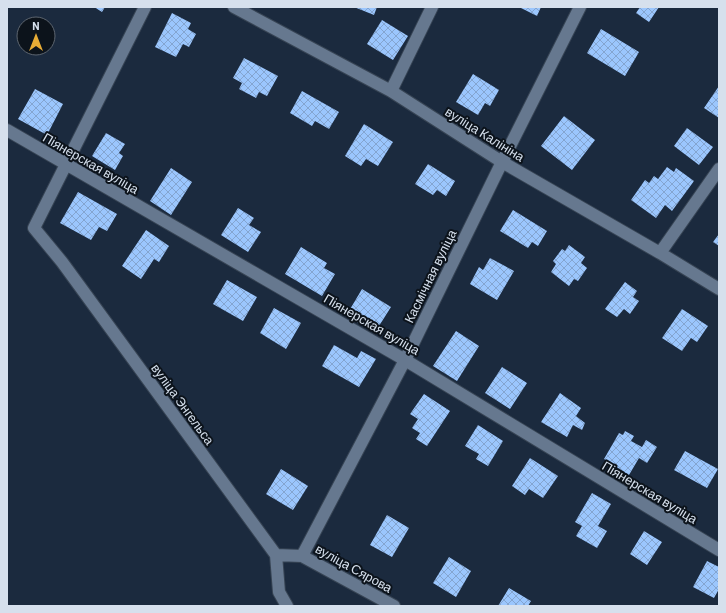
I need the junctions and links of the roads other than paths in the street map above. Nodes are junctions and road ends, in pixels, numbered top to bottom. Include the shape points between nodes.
1 (146, 7) edge
2 (234, 7) edge
3 (432, 7) edge
4 (580, 7) edge
5 (390, 91) junction
6 (7, 130) edge
7 (502, 162) junction
8 (66, 165) junction
9 (719, 169) edge
10 (660, 252) junction
11 (719, 288) edge
12 (405, 360) junction
13 (719, 550) edge
14 (276, 555) junction
15 (302, 556) junction
16 (287, 606) edge
17 (394, 606) edge

1 - 8 street
2 - 5 street, вуліца Калініна
3 - 5 street
4 - 7 street, Касмічная вуліца
5 - 7 street, вуліца Калініна
6 - 8 street, Піянерская вуліца
7 - 10 street, вуліца Калініна
7 - 12 street, Касмічная вуліца
8 - 12 street, Піянерская вуліца
8 - 14 street, вуліца Энгельса via 34,228 62,262
9 - 10 street
10 - 11 street, вуліца Калініна
12 - 13 street, Піянерская вуліца
12 - 15 street, Касмічная вуліца
14 - 15 street, вуліца Сярова
14 - 16 street via 279,592
15 - 17 street, вуліца Сярова

